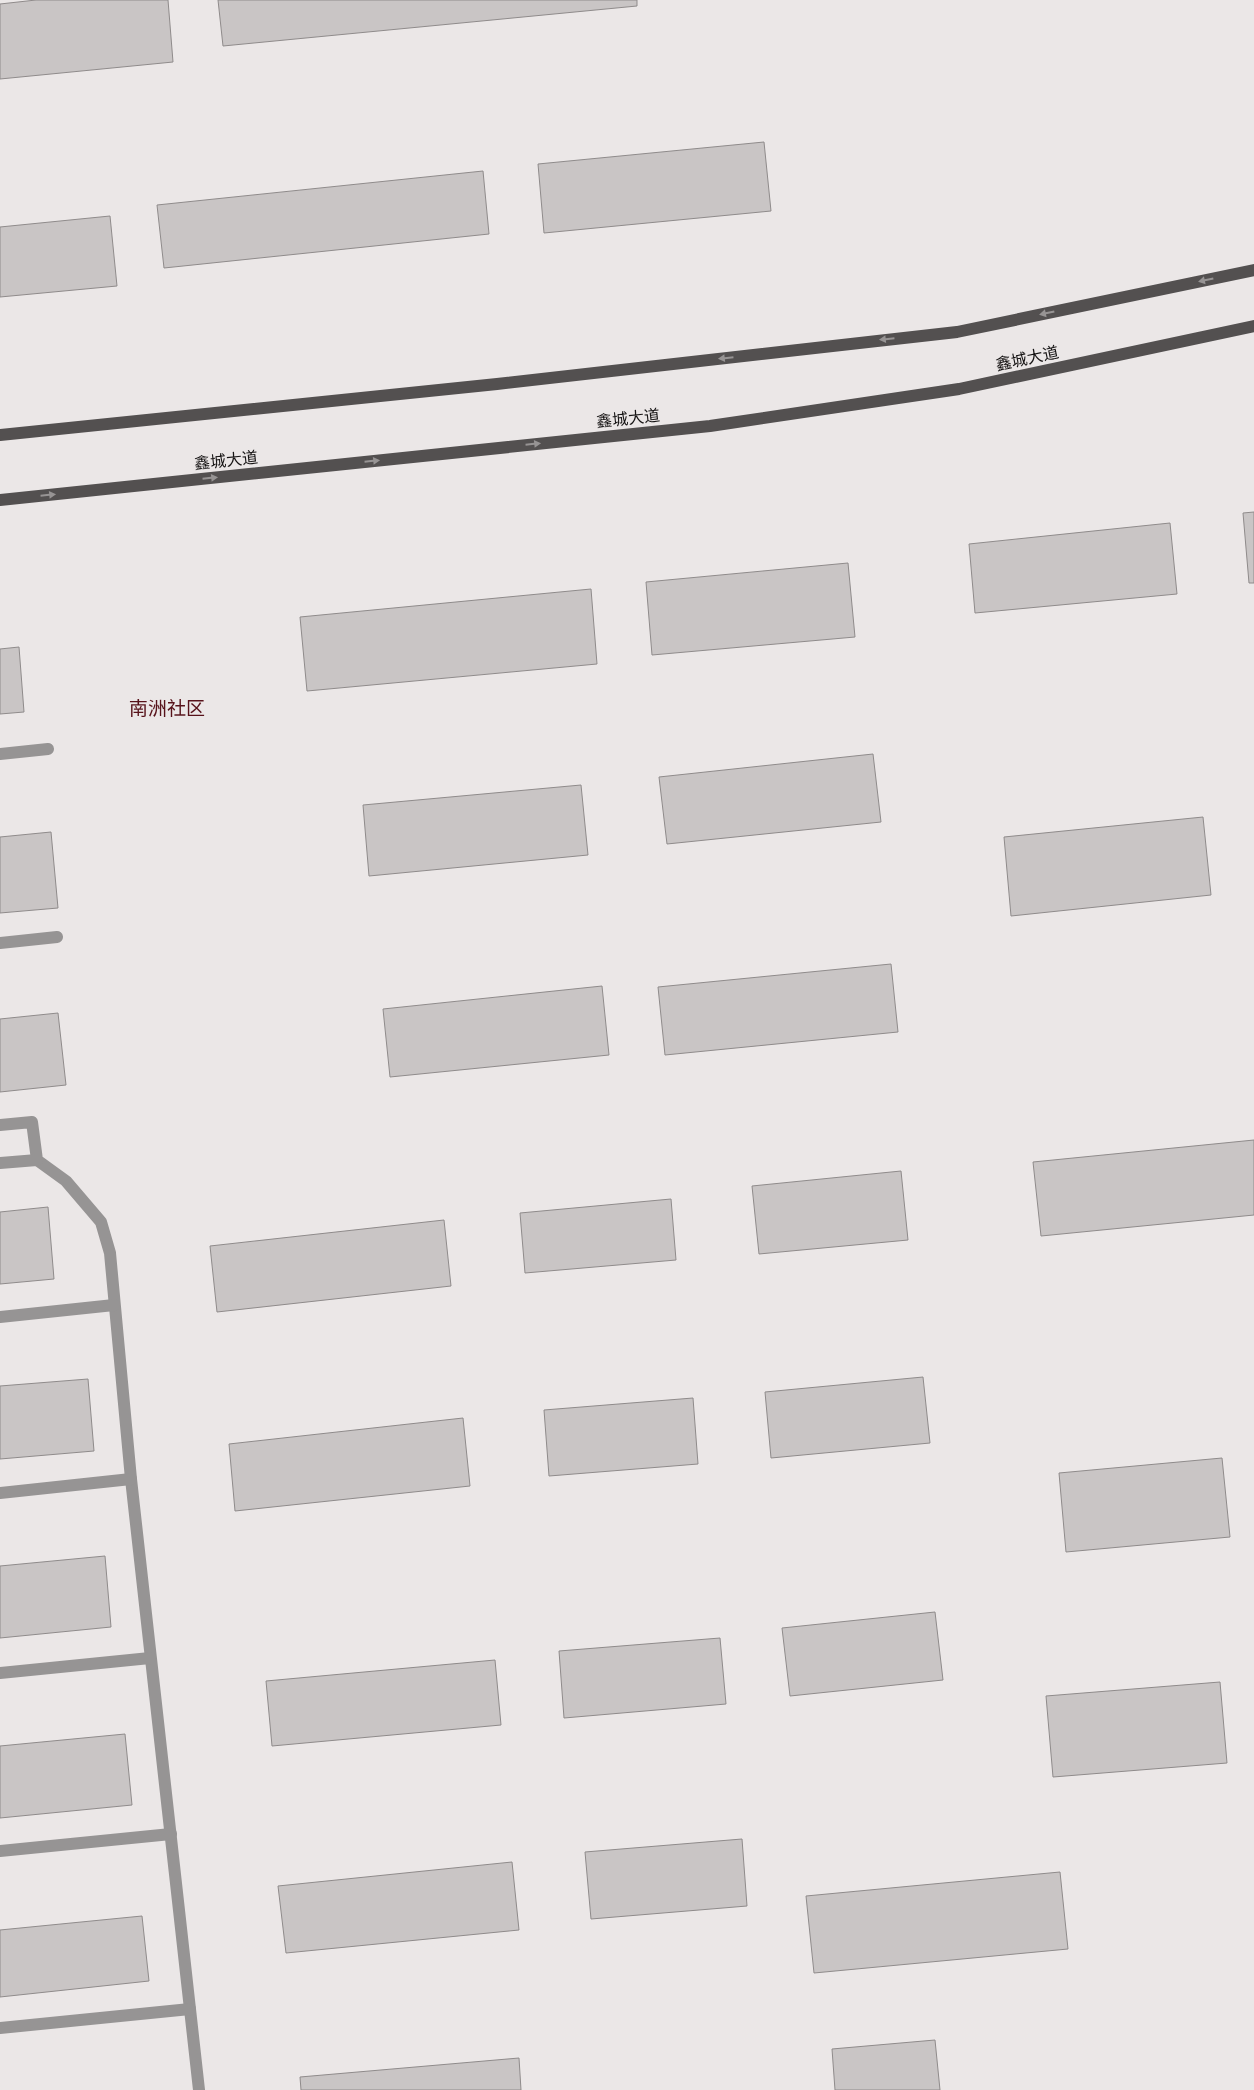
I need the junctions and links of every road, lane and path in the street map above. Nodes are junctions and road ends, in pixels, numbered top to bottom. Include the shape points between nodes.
1 (1254, 270) edge
2 (1254, 326) edge
3 (0, 435) edge
4 (0, 500) edge
5 (48, 749) dead end
6 (0, 754) edge
7 (57, 937) dead end
8 (0, 943) edge
9 (0, 1124) edge
10 (37, 1160) junction
11 (0, 1163) edge
12 (114, 1305) junction
13 (0, 1317) edge
14 (131, 1479) junction
15 (0, 1493) edge
16 (150, 1658) junction
17 (0, 1673) edge
18 (171, 1834) junction
19 (0, 1852) edge
20 (190, 2009) junction
21 (0, 2028) edge
22 (200, 2090) edge

1 -> 3 main road via 957,332
4 -> 2 main road, 鑫城大道 via 710,426 960,389
5 - 6 lane
7 - 8 lane
9 - 10 lane via 32,1122
10 - 11 lane
10 - 12 lane via 66,1181 101,1222 110,1253
12 - 13 lane
12 - 14 lane
14 - 15 lane
14 - 16 lane
16 - 17 lane
16 - 18 lane
18 - 19 lane
18 - 20 lane
20 - 21 lane
20 - 22 lane

